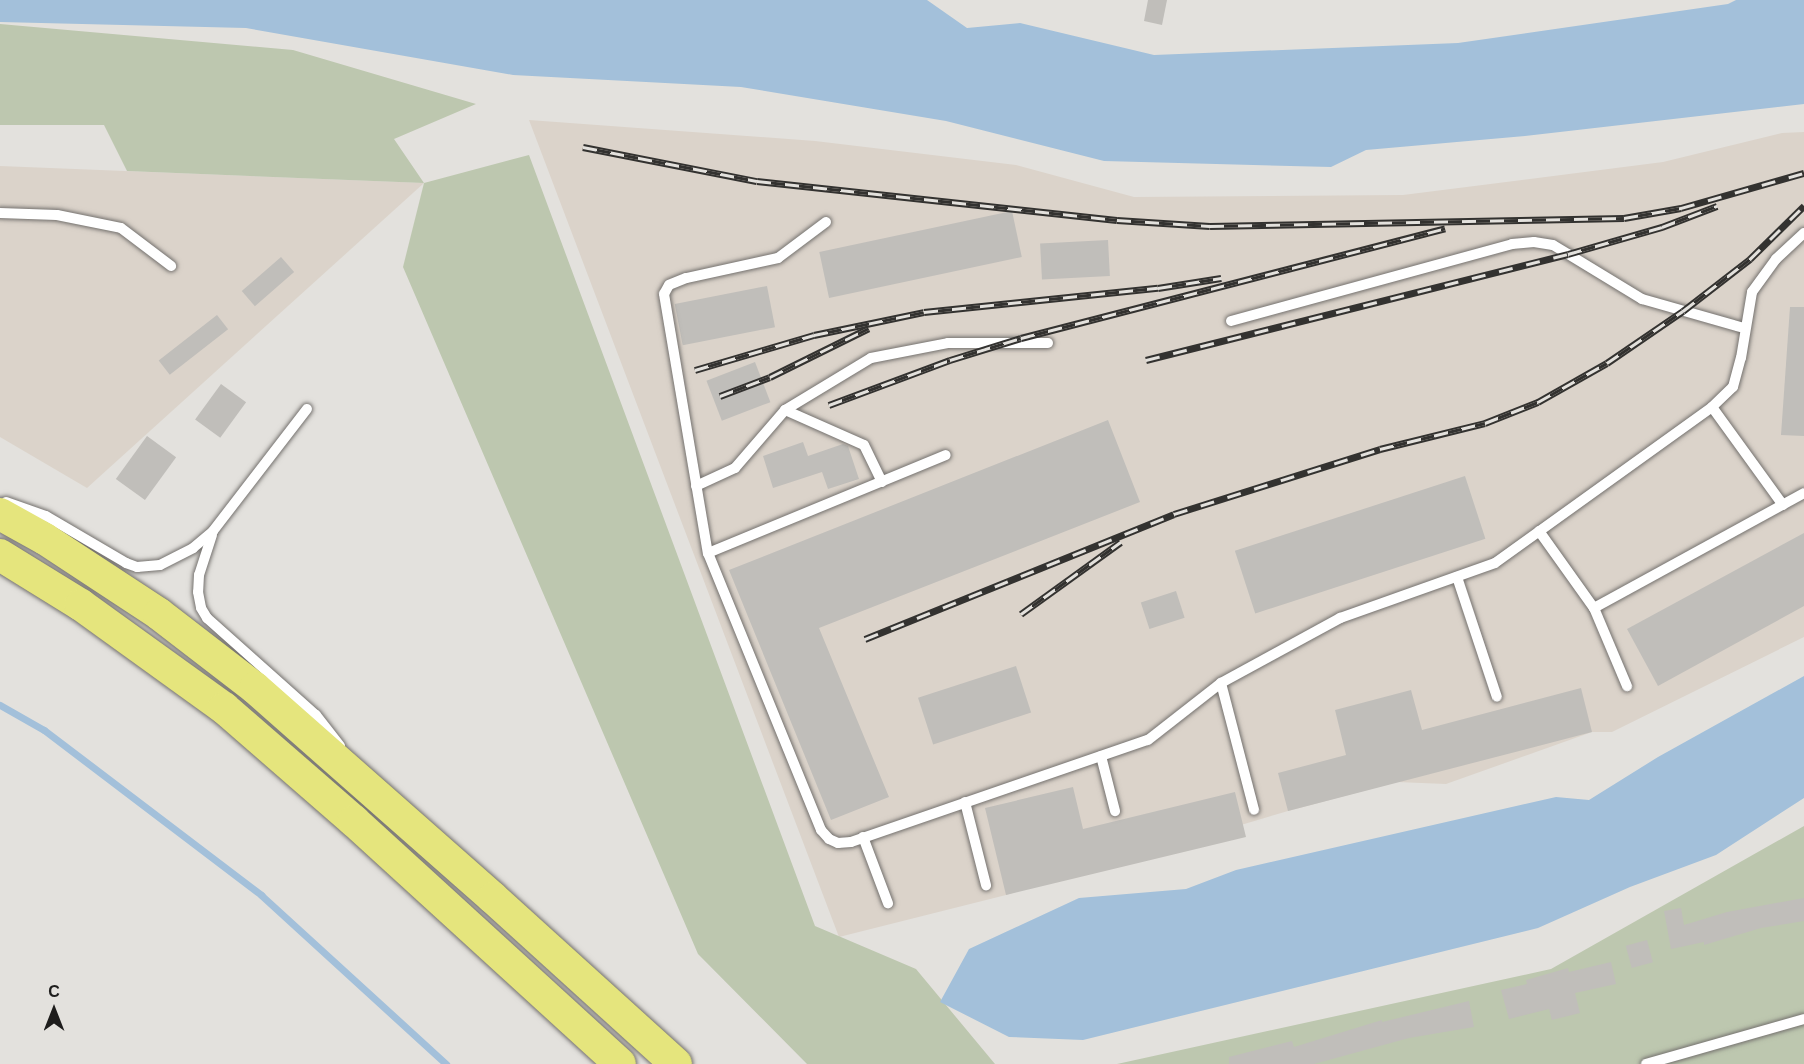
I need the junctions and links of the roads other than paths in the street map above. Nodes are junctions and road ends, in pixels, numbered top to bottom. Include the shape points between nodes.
1 (0, 213) edge
2 (826, 222) dead end
3 (1804, 234) edge
4 (171, 266) dead end
5 (1230, 321) dead end
6 (1744, 328) junction
7 (1048, 343) dead end
8 (1712, 407) junction
9 (307, 409) dead end
10 (785, 410) junction
11 (946, 455) dead end
12 (882, 482) junction
13 (696, 486) junction
14 (1804, 493) edge
15 (0, 500) edge
16 (1783, 505) junction
17 (0, 514) edge
18 (213, 531) junction
19 (1539, 531) junction
20 (708, 553) junction
21 (0, 555) edge
22 (1457, 577) junction
23 (1594, 608) junction
24 (1221, 683) junction
25 (1627, 686) dead end
26 (1497, 697) dead end
27 (1101, 756) junction
28 (379, 796) junction
29 (965, 802) junction
30 (1254, 810) dead end
31 (1115, 811) dead end
32 (863, 837) junction
33 (986, 885) dead end
34 (888, 903) dead end
35 (1804, 1019) edge
36 (620, 1064) edge
37 (676, 1064) edge
38 (1646, 1064) edge

1 - 4 lane via 57,215 121,228
2 - 13 lane via 778,258 686,278 669,285 664,294
3 - 6 lane via 1776,259 1752,292
5 - 6 lane via 1512,244 1534,242 1553,245 1642,299
6 - 8 lane via 1742,358 1733,387
7 - 10 lane via 948,343 871,358
8 - 16 lane
8 - 19 lane
9 - 18 lane
10 - 12 lane via 864,445
10 - 13 lane via 735,468
11 - 12 lane
12 - 20 lane
13 - 20 lane
14 - 16 lane
15 - 18 lane via 46,516 137,567 176,559
16 - 23 lane
17 - 28 main road via 159,614 255,688
18 - 28 lane via 199,575 198,592 207,618 316,715
19 - 22 lane via 1495,563
19 - 23 lane
20 - 32 lane via 821,830 838,843
21 - 36 main road via 81,604 224,708
22 - 24 lane via 1340,618
22 - 26 lane
23 - 25 lane
24 - 27 lane via 1148,740
24 - 30 lane
27 - 29 lane
27 - 31 lane
28 - 37 main road
29 - 32 lane
29 - 33 lane
32 - 34 lane
35 - 38 lane

